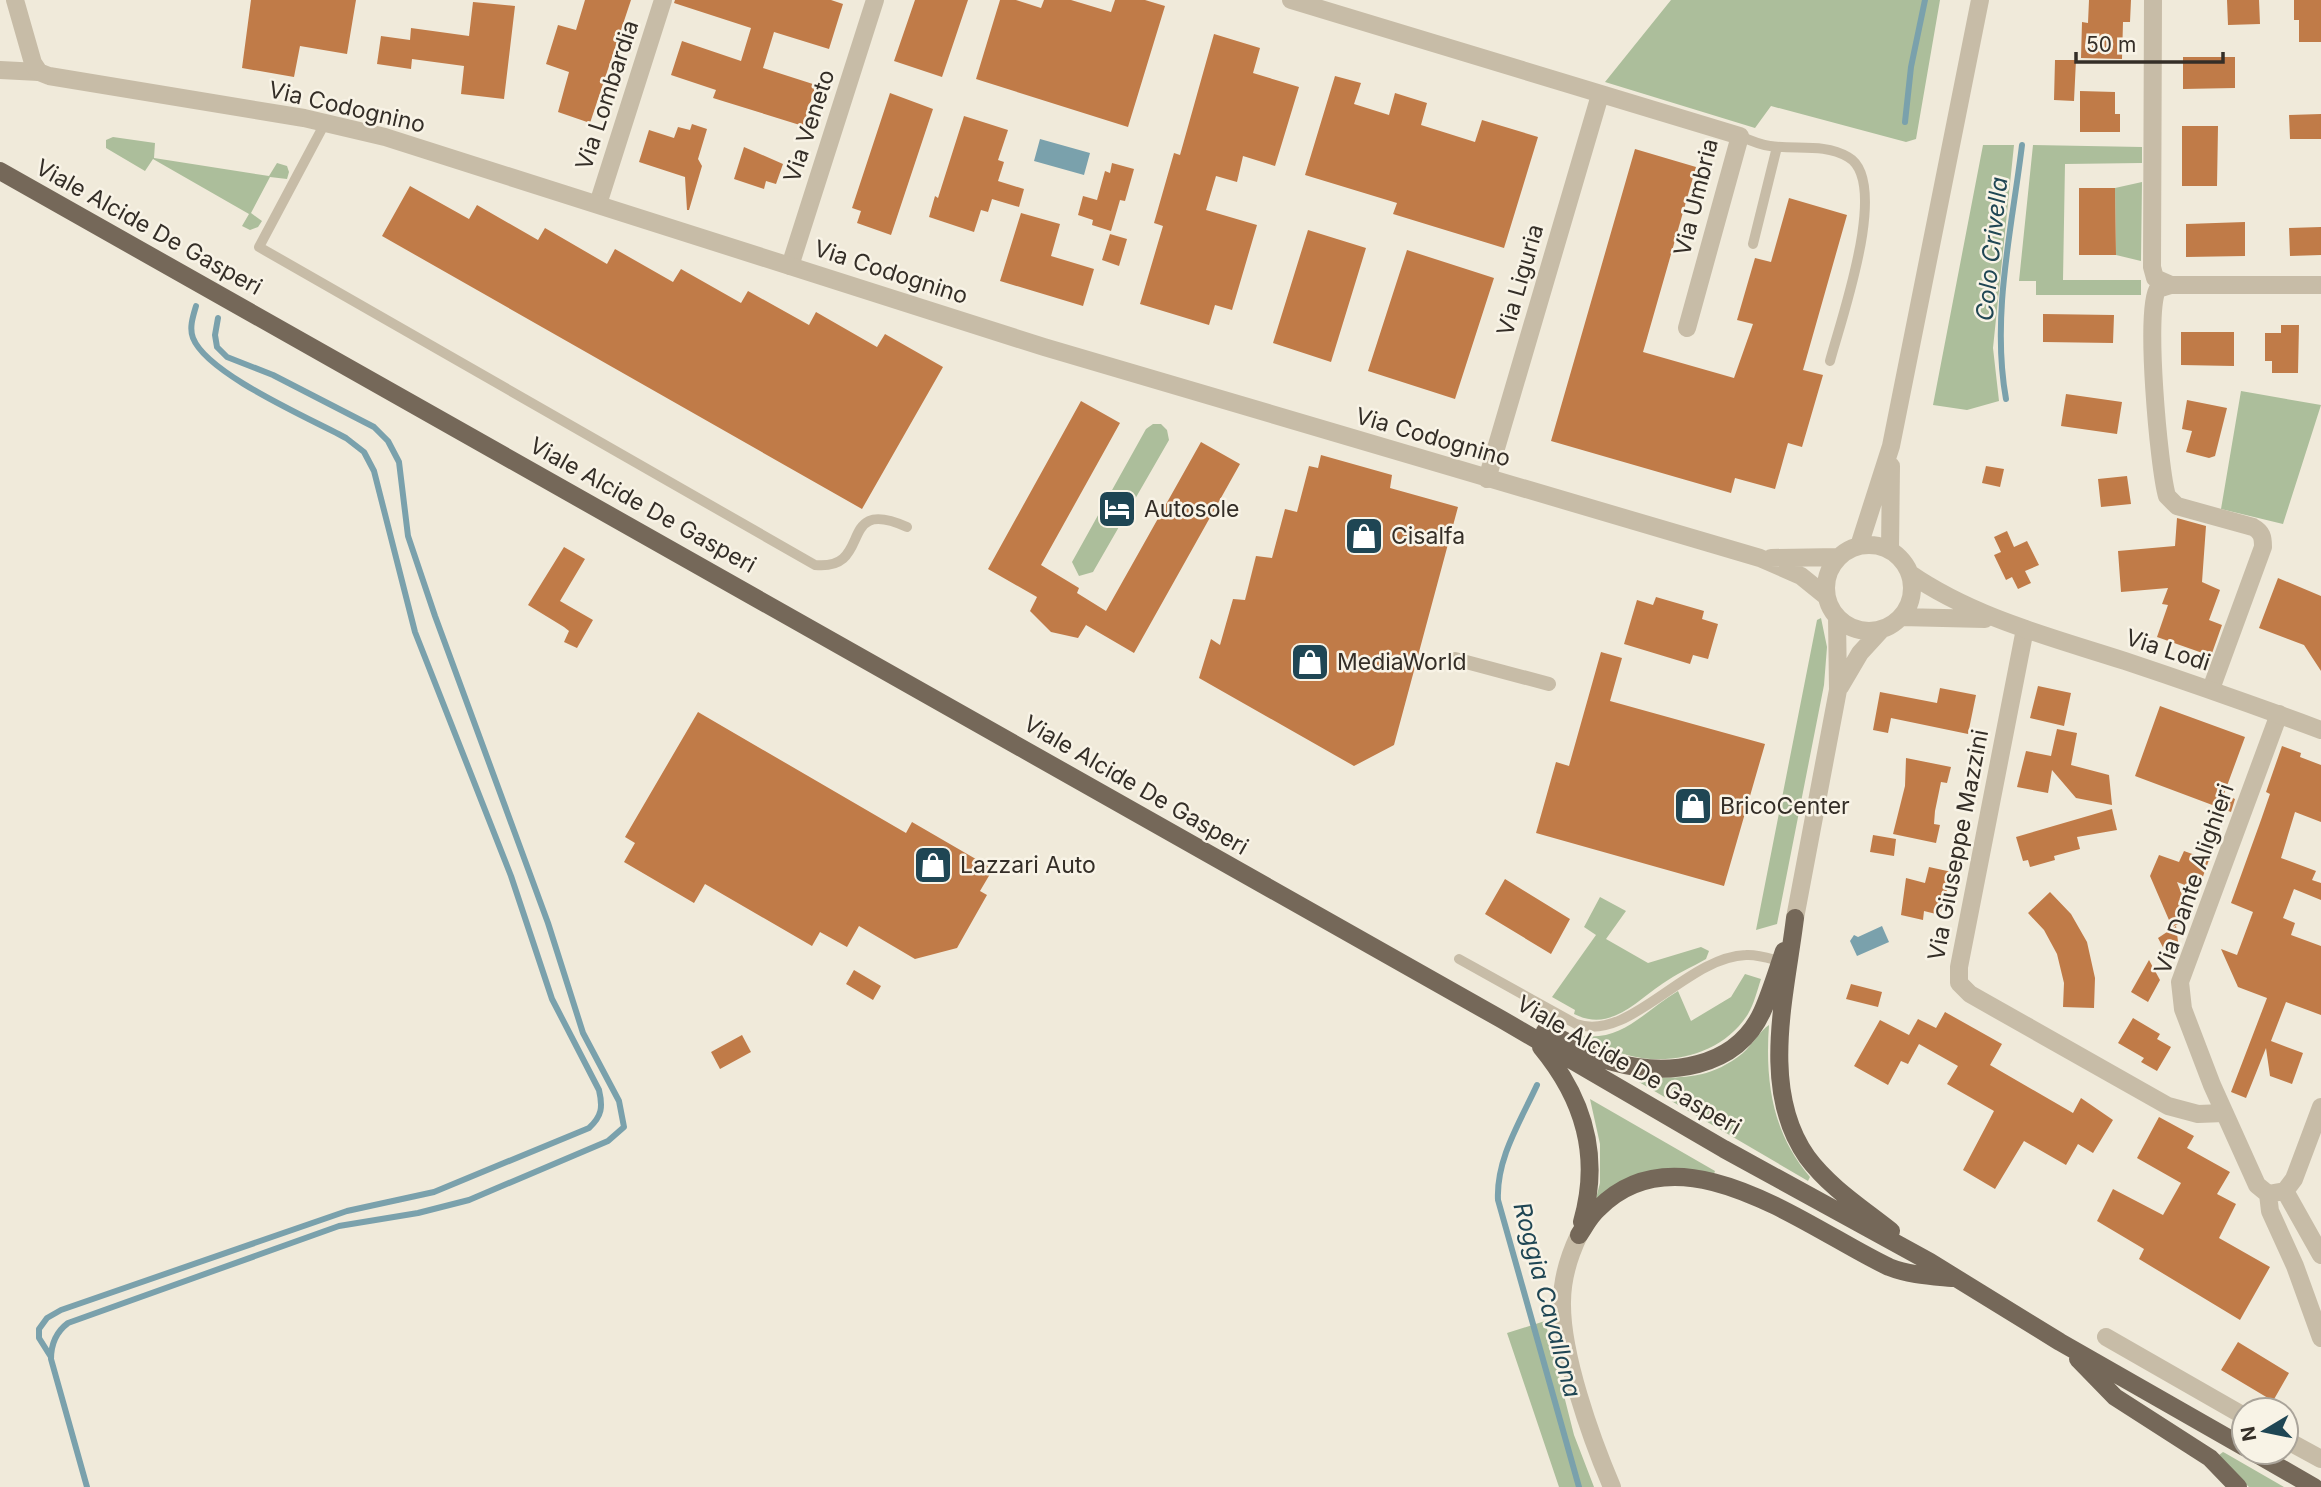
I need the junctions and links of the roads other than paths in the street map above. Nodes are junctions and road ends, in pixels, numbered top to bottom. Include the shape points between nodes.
1 (15, 0) edge
2 (663, 0) edge
3 (875, 0) edge
4 (1291, 0) edge
5 (1980, 0) edge
6 (2153, 0) edge
7 (1326, 5) edge
8 (0, 71) edge
9 (39, 72) junction
10 (1600, 95) junction
11 (326, 122) junction
12 (1740, 136) junction
13 (1777, 147) junction
14 (0, 172) edge
15 (597, 204) junction
16 (1753, 244) dead end
17 (790, 266) junction
18 (2171, 285) junction
19 (2321, 285) edge
20 (1687, 327) dead end
21 (1830, 360) dead end
22 (1891, 446) junction
23 (1487, 479) junction
24 (907, 527) dead end
25 (1859, 546) junction
26 (1890, 550) junction
27 (1839, 557) junction
28 (1760, 558) junction
29 (1909, 573) junction
30 (1826, 597) junction
31 (1837, 617) junction
32 (1901, 617) junction
33 (1999, 620) junction
34 (1882, 629) junction
35 (2025, 629) junction
36 (1455, 659) dead end
37 (1549, 684) dead end
38 (2211, 689) junction
39 (1838, 690) junction
40 (2279, 714) junction
41 (2321, 730) edge
42 (1795, 918) joint
43 (1460, 959) dead end
44 (1785, 963) junction
45 (1501, 1019) junction
46 (1532, 1037) junction
47 (2321, 1107) edge
48 (2224, 1113) junction
49 (2276, 1193) junction
50 (1578, 1235) junction
51 (2321, 1255) edge
52 (1930, 1262) junction
53 (1958, 1279) junction
54 (2106, 1337) dead end
55 (2321, 1338) edge
56 (2060, 1342) junction
57 (2230, 1408) edge
58 (2230, 1439) edge
59 (2300, 1448) edge
60 (2321, 1459) edge
61 (2277, 1466) edge
62 (1612, 1487) edge
63 (2238, 1487) edge
64 (2314, 1487) edge

1 - 9 street
2 - 15 street, Via Lombardia
3 - 17 street, Via Veneto
4 - 7 street
5 - 22 street
6 - 18 street via 2152,267 2155,278
7 - 10 street
8 - 9 street, Via Codognino
9 - 11 street, Via Codognino
10 - 12 street, Via Umbria
10 - 23 street, Via Liguria
11 - 15 street, Via Codognino
11 - 24 lane via 259,247 815,565 837,564 872,518
12 - 13 lane
12 - 20 street, Via Umbria
13 - 16 lane
13 - 21 lane via 1810,146 1848,157 1858,165 1864,180 1866,222
14 - 45 main road, Viale Alcide De Gasperi
15 - 17 street, Via Codognino
17 - 23 street, Via Codognino
18 - 19 street
18 - 38 street via 2158,289 2152,304 2156,402 2167,496 2177,506 2253,527 2263,539
22 - 25 street
22 - 26 street
23 - 28 street, Via Codognino
25 - 26 street
25 - 27 street
26 - 29 street
27 - 28 street, Via Codognino
27 - 30 street via 1826,582
28 - 30 street, Via Codognino via 1801,576
29 - 32 street via 1911,596
29 - 33 street, Via Lodi via 1941,595
30 - 31 street
31 - 34 street via 1858,630
31 - 39 street
32 - 33 street, Via Lodi
32 - 34 street
33 - 35 street, Via Lodi
34 - 39 street via 1860,653
35 - 38 street, Via Lodi
35 - 48 street, Via Giuseppe Mazzini via 1959,983 1970,994 2168,1106 2198,1114
36 - 37 street
38 - 40 street, Via Lodi
39 - 42 street
40 - 41 street, Via Lodi
40 - 48 street, Via Dante Alighieri via 2180,982 2183,1009
42 - 44 main road
43 - 44 lane via 1576,1024 1594,1028 1615,1025 1669,988 1727,959 1753,955
44 - 45 main road via 1747,1035 1695,1066 1649,1069 1612,1062 1547,1032
44 - 52 main road via 1778,1061 1782,1092 1806,1155 1827,1180
45 - 46 main road, Viale Alcide De Gasperi
46 - 50 main road via 1574,1094 1584,1121 1590,1179
46 - 52 main road, Viale Alcide De Gasperi
47 - 49 street via 2294,1179
48 - 49 street, Via Dante Alighieri via 2256,1185
49 - 51 street
49 - 55 street via 2270,1211
50 - 53 main road via 1598,1208 1619,1193 1670,1176 1701,1179 1751,1195 1892,1268
50 - 62 street via 1564,1275 1562,1323 1598,1455
52 - 53 main road, Viale Alcide De Gasperi
53 - 56 main road, Viale Alcide De Gasperi
54 - 57 street
56 - 58 main road, Viale Alcide De Gasperi
56 - 63 main road via 2115,1397 2210,1458
59 - 60 street
61 - 64 main road

